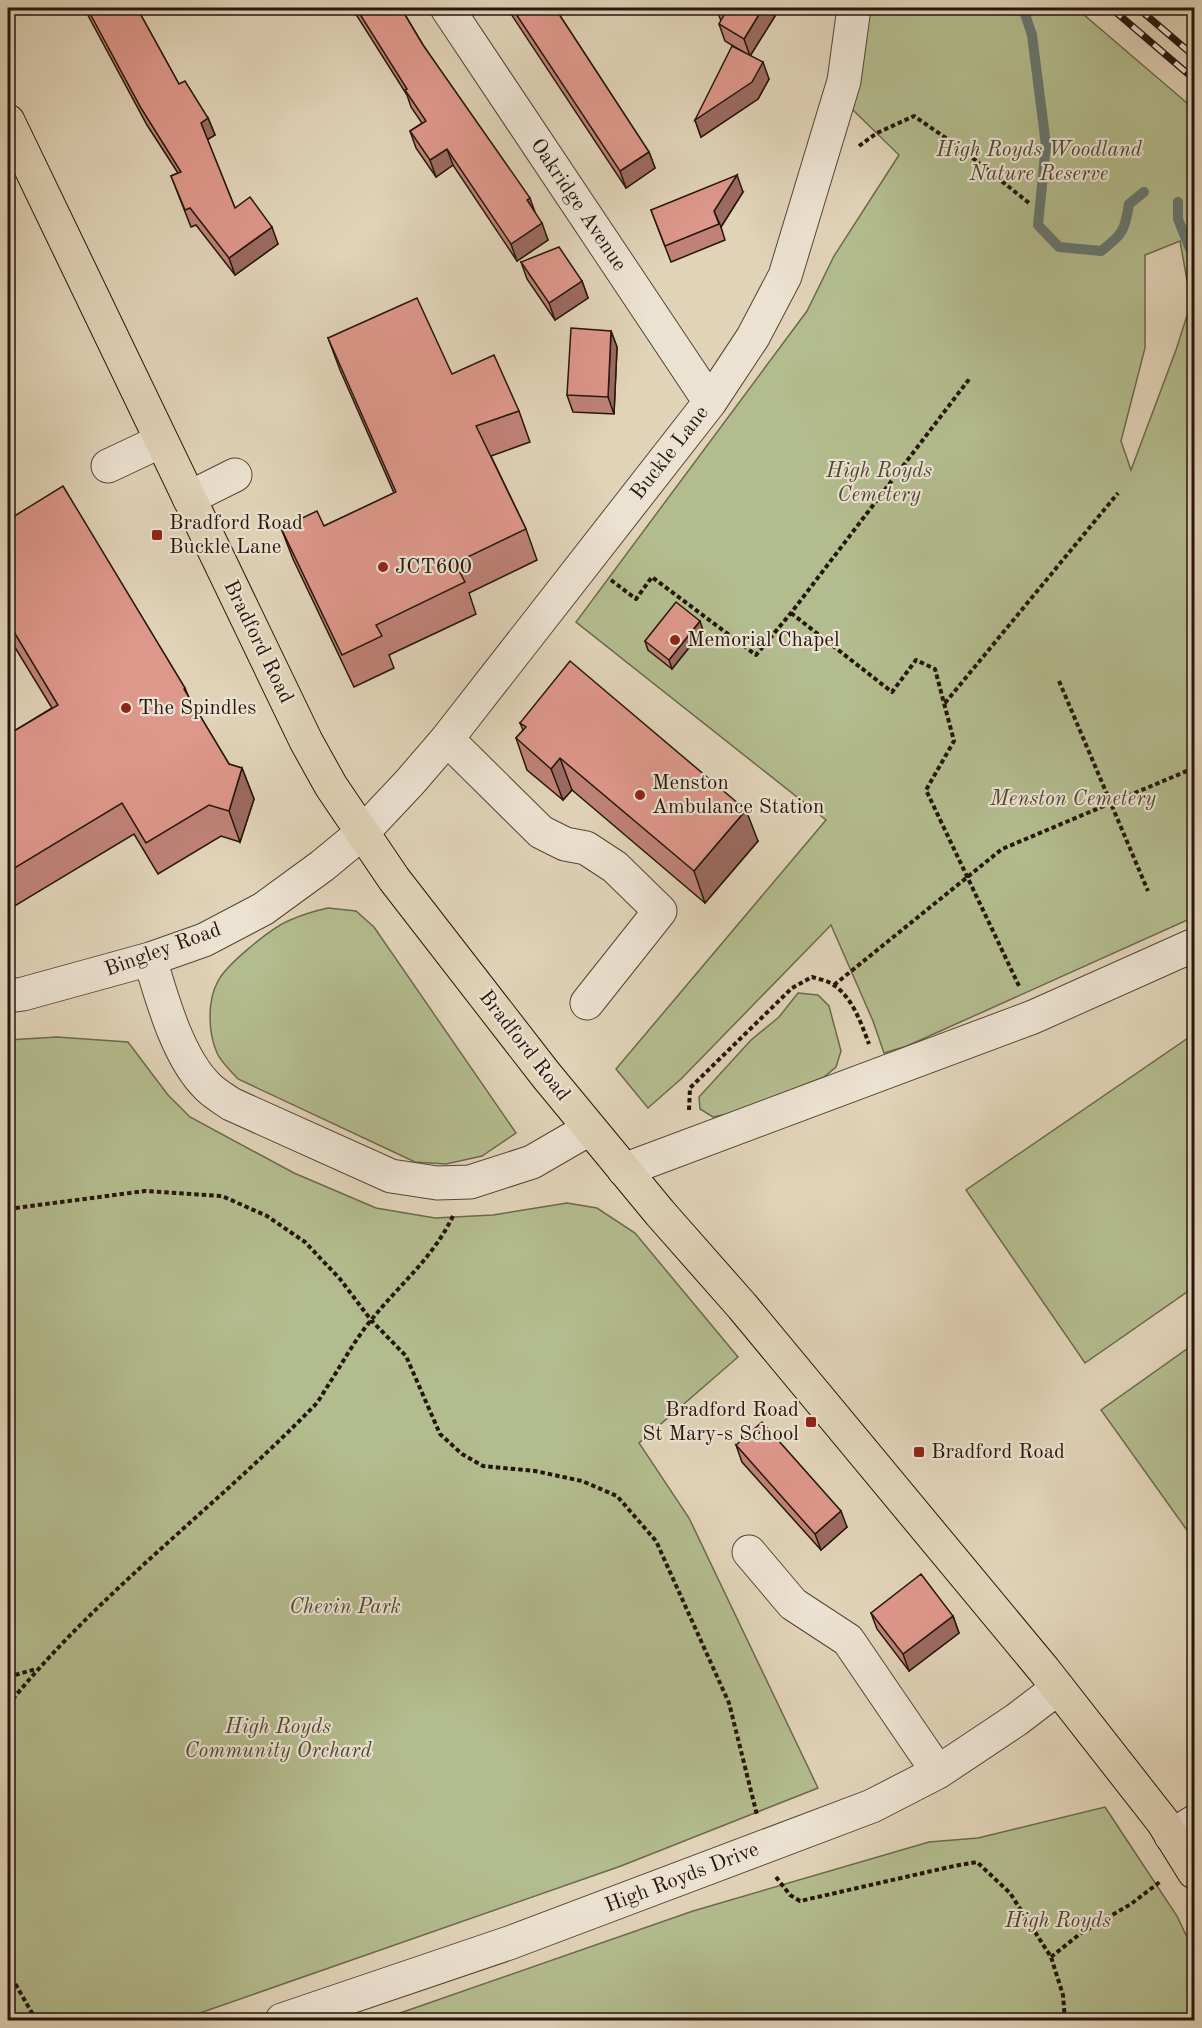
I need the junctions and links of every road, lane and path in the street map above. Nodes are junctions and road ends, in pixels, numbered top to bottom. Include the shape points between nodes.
1 (447, 8) edge
2 (854, 8) edge
3 (8, 121) edge
4 (859, 146) dead end
5 (1029, 203) dead end
6 (970, 378) dead end
7 (710, 402) junction
8 (162, 441) junction
9 (108, 466) dead end
10 (235, 475) dead end
11 (1118, 493) dead end
12 (189, 498) junction
13 (586, 562) junction
14 (791, 613) junction
15 (1059, 681) dead end
16 (944, 704) junction
17 (447, 739) junction
18 (1194, 768) edge
19 (1111, 803) junction
20 (362, 833) junction
21 (968, 877) junction
22 (1149, 891) dead end
23 (1194, 945) edge
24 (150, 959) junction
25 (834, 985) junction
26 (8, 996) edge
27 (587, 1003) dead end
28 (1033, 1017) junction
29 (881, 1075) junction
30 (590, 1129) junction
31 (699, 1142) junction
32 (624, 1170) junction
33 (470, 1182) junction
34 (8, 1209) edge
35 (371, 1320) junction
36 (749, 1552) dead end
37 (37, 1669) junction
38 (8, 1677) edge
39 (1058, 1688) junction
40 (8, 1705) edge
41 (938, 1772) junction
42 (765, 1846) junction
43 (1187, 1847) edge
44 (1051, 1957) junction
45 (8, 1971) edge
46 (36, 2020) edge
47 (282, 2020) edge
48 (1065, 2020) edge

1 - 7 street, Oakridge Avenue
2 - 7 street, Buckle Lane via 844,81 784,276 753,337
3 - 8 main road, Bradford Road
4 - 5 path via 915,116
6 - 14 path
7 - 13 street, Buckle Lane
8 - 9 street
8 - 12 main road, Bradford Road
10 - 12 street
11 - 16 path
12 - 20 main road, Bradford Road via 315,760
13 - 14 path via 636,599 652,577 756,655
13 - 17 street, Buckle Lane
14 - 16 path via 892,692 916,660 935,669
15 - 19 path
16 - 21 path via 954,741 926,790
17 - 20 street, Buckle Lane
17 - 27 street via 541,832 565,844 586,848 615,867 660,911
18 - 19 path
19 - 21 path via 1002,849
19 - 22 path
20 - 24 street, Bingley Road via 263,909 204,940
20 - 30 main road, Bradford Road via 416,909
21 - 25 path
21 - 28 path
23 - 28 street
24 - 26 street, Bingley Road
24 - 33 street via 176,1035 208,1088 231,1104 391,1176 437,1183
25 - 29 path via 860,1019
25 - 31 path via 812,977 792,987 690,1088 689,1117
28 - 29 street
29 - 31 street
30 - 32 main road, Bradford Road
30 - 33 street via 532,1162
31 - 32 street
32 - 39 main road, Bradford Road via 748,1313
33 - 35 path via 447,1229 423,1263
34 - 35 path via 145,1191 222,1196 267,1216 305,1242
35 - 37 path via 316,1404 105,1598
35 - 42 path via 406,1356 440,1434 462,1454 483,1466 582,1481 617,1496 656,1541 729,1703
36 - 41 street via 793,1604 848,1640
37 - 38 path
37 - 40 path
39 - 41 street, High Royds Drive
39 - 43 main road, Bradford Road
41 - 42 street, High Royds Drive via 872,1806
42 - 44 path via 776,1877 800,1901 977,1862 1010,1893
42 - 47 street, High Royds Drive via 509,1943
43 - 44 path via 1131,1904 1081,1933
44 - 48 path via 1063,1995
45 - 46 path

